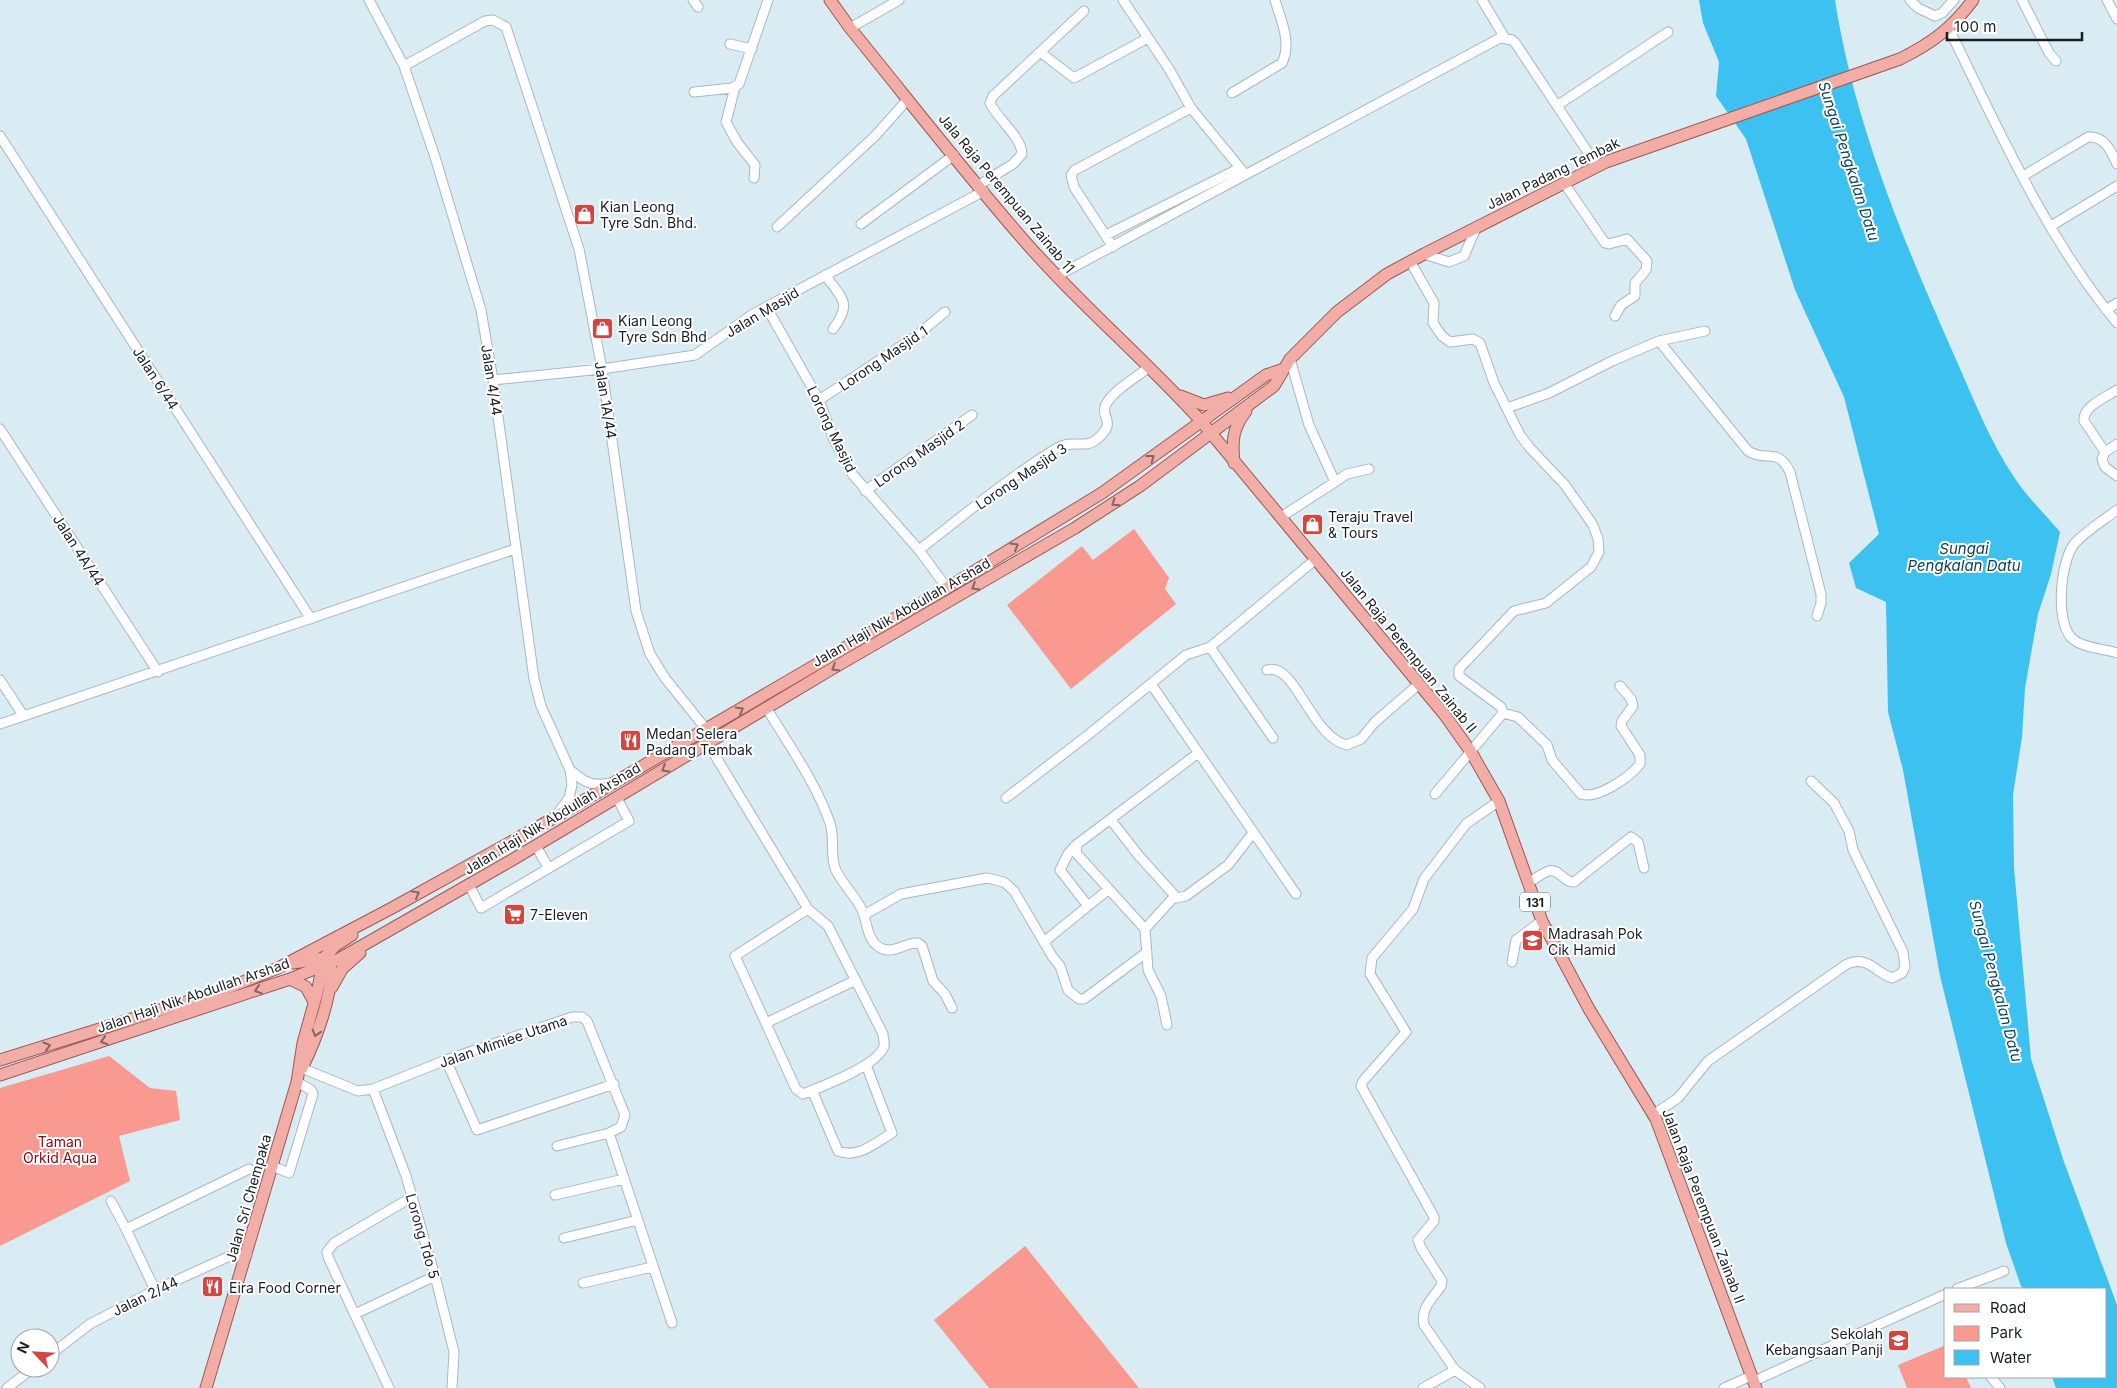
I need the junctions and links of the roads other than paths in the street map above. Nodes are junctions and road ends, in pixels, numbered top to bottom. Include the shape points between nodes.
1 (369, 0) edge
2 (768, 0) edge
3 (830, 0) edge
4 (898, 0) edge
5 (1123, 0) edge
6 (1275, 0) edge
7 (1482, 0) edge
8 (1910, 0) edge
9 (1954, 0) edge
10 (1973, 0) edge
11 (2022, 0) edge
12 (2107, 0) edge
13 (1084, 11) dead end
14 (2117, 19) edge
15 (850, 28) junction
16 (1949, 29) junction
17 (1668, 32) dead end
18 (1148, 38) junction
19 (1506, 38) junction
20 (730, 44) dead end
21 (752, 48) junction
22 (1040, 52) junction
23 (2056, 61) dead end
24 (404, 66) junction
25 (735, 87) junction
26 (694, 92) dead end
27 (1232, 93) dead end
28 (908, 99) junction
29 (1558, 105) junction
30 (1191, 108) junction
31 (0, 136) edge
32 (2114, 149) edge
33 (954, 155) junction
34 (2117, 164) edge
35 (1597, 166) junction
36 (1243, 171) junction
37 (2023, 176) junction
38 (754, 178) dead end
39 (1564, 182) junction
40 (2117, 186) edge
41 (981, 188) junction
42 (861, 224) dead end
43 (2051, 226) junction
44 (777, 227) dead end
45 (1476, 228) junction
46 (1106, 235) junction
47 (1113, 247) junction
48 (1424, 254) junction
49 (1410, 261) junction
50 (826, 275) junction
51 (1057, 276) junction
52 (2117, 303) edge
53 (767, 308) junction
54 (2106, 310) junction
55 (946, 312) dead end
56 (1615, 316) dead end
57 (2117, 323) edge
58 (833, 329) dead end
59 (1705, 331) dead end
60 (1659, 341) junction
61 (1287, 364) junction
62 (1149, 367) junction
63 (602, 369) junction
64 (493, 380) junction
65 (2117, 390) edge
66 (1243, 392) junction
67 (1175, 393) junction
68 (819, 400) junction
69 (1256, 400) junction
70 (1507, 408) junction
71 (972, 415) dead end
72 (1201, 421) junction
73 (0, 429) edge
74 (1210, 432) junction
75 (2117, 444) edge
76 (2106, 452) junction
77 (1234, 463) junction
78 (1369, 469) dead end
79 (2117, 476) edge
80 (1336, 482) junction
81 (865, 491) junction
82 (2117, 510) edge
83 (1282, 517) junction
84 (515, 549) junction
85 (919, 550) junction
86 (1316, 559) junction
87 (947, 588) junction
88 (1817, 616) dead end
89 (312, 620) junction
90 (1210, 647) junction
91 (2117, 653) edge
92 (1267, 670) dead end
93 (158, 672) junction
94 (0, 680) edge
95 (1150, 684) junction
96 (1419, 684) junction
97 (1620, 686) dead end
98 (767, 709) junction
99 (1503, 713) junction
100 (23, 715) junction
101 (0, 724) edge
102 (706, 729) junction
103 (1273, 738) dead end
104 (708, 744) junction
105 (1471, 752) junction
106 (1197, 754) junction
107 (570, 770) junction
108 (1810, 781) dead end
109 (610, 784) junction
110 (1435, 794) dead end
111 (616, 798) junction
112 (1006, 798) dead end
113 (1499, 801) junction
114 (552, 819) junction
115 (1112, 820) junction
116 (1254, 833) junction
117 (1076, 845) junction
118 (536, 846) junction
119 (548, 867) junction
120 (1644, 868) dead end
121 (1528, 883) junction
122 (469, 885) junction
123 (1109, 889) junction
124 (1296, 894) dead end
125 (1174, 897) junction
126 (1088, 906) junction
127 (392, 908) junction
128 (808, 909) junction
129 (864, 915) junction
130 (1542, 920) junction
131 (1145, 929) junction
132 (381, 935) junction
133 (1045, 941) junction
134 (1146, 952) junction
135 (1512, 962) dead end
136 (325, 963) junction
137 (278, 968) junction
138 (290, 979) junction
139 (856, 980) junction
140 (327, 997) junction
141 (314, 1002) junction
142 (952, 1008) dead end
143 (766, 1023) junction
144 (1167, 1025) dead end
145 (0, 1060) edge
146 (446, 1060) junction
147 (866, 1065) junction
148 (299, 1073) junction
149 (0, 1075) edge
150 (614, 1084) junction
151 (373, 1089) junction
152 (812, 1090) junction
153 (1654, 1114) junction
154 (609, 1133) junction
155 (557, 1146) dead end
156 (272, 1166) junction
157 (249, 1170) dead end
158 (624, 1179) junction
159 (555, 1195) dead end
160 (412, 1197) junction
161 (111, 1201) dead end
162 (638, 1220) junction
163 (126, 1229) junction
164 (564, 1238) dead end
165 (247, 1255) junction
166 (652, 1267) junction
167 (2004, 1271) dead end
168 (435, 1276) junction
169 (583, 1283) dead end
170 (1960, 1288) edge
171 (155, 1290) junction
172 (1944, 1295) edge
173 (355, 1314) junction
174 (672, 1323) dead end
175 (60, 1347) edge
176 (1455, 1370) junction
177 (20, 1378) edge
178 (1754, 1384) edge
179 (7, 1388) edge
180 (206, 1388) edge
181 (389, 1388) edge
182 (452, 1388) edge
183 (1423, 1388) edge
184 (1480, 1388) edge
185 (1724, 1388) edge

1 - 24 street, Jalan 4/44
2 - 21 street
3 - 15 main road, Jala Raja Perempuan Zainab 11
4 - 15 street
5 - 18 street
6 - 27 street via 1286,38 1286,55 1282,63
7 - 19 street
8 - 9 street via 1935,16
10 - 16 main road
11 - 23 street
12 - 14 street
13 - 22 street
15 - 28 main road, Jala Raja Perempuan Zainab 11
16 - 35 main road, Jalan Padang Tembak via 1900,59 1662,140
16 - 37 street
17 - 29 street
18 - 22 street via 1074,78
18 - 30 street
19 - 29 street via 1516,44
19 - 36 street via 1493,40
20 - 21 street
21 - 25 street via 740,82
22 - 41 street, Jalan Masjid via 993,96 990,103 1021,148 1021,158
24 - 63 street, Jalan 1A/44 via 485,21 499,21 506,27 578,249
24 - 64 street, Jalan 4/44 via 435,157 480,310
25 - 26 street
25 - 38 street via 726,122 755,165
28 - 33 main road, Jala Raja Perempuan Zainab 11
28 - 44 street via 876,136
29 - 35 street
30 - 36 street
30 - 46 street via 1075,170 1070,179
31 - 89 street, Jalan 6/44
32 - 34 street
32 - 37 street via 2101,139 2088,137
33 - 41 main road, Jala Raja Perempuan Zainab 11
33 - 42 street
35 - 39 main road, Jalan Padang Tembak
36 - 46 street
36 - 47 street
37 - 43 street
39 - 45 main road, Jalan Padang Tembak
39 - 56 street via 1605,243 1627,239 1647,261 1646,270 1635,283 1635,296 1620,305
40 - 43 street
41 - 50 street, Jalan Masjid
41 - 51 main road, Jala Raja Perempuan Zainab 11
43 - 54 street
45 - 48 main road, Jalan Padang Tembak
45 - 48 street via 1464,256 1449,262
46 - 47 street
47 - 51 street
48 - 49 main road, Jalan Padang Tembak
49 - 61 main road, Jalan Padang Tembak via 1352,299
49 - 70 street via 1434,303 1433,323 1450,342 1473,340 1480,343
50 - 53 street, Jalan Masjid
50 - 58 street via 844,303 844,314
51 - 62 main road, Jala Raja Perempuan Zainab 11
52 - 54 street
53 - 63 street, Jalan Masjid via 753,314 695,355
53 - 68 street, Lorong Masjid
54 - 57 street
55 - 68 street, Lorong Masjid 1 via 916,336
59 - 60 street
60 - 70 street via 1550,393
60 - 88 street via 1748,451 1758,456 1780,457 1786,464 1821,594 1822,603
61 - 66 main road, Jalan Padang Tembak via 1266,374
61 - 69 main road, Jalan Padang Tembak via 1274,386
61 - 80 street
62 - 67 main road, Jala Raja Perempuan Zainab 11
62 - 85 street, Lorong Masjid 3 via 1107,402 1108,428 1094,442 1088,445 1069,442 1057,448 1002,485
63 - 64 street, Jalan Masjid
63 - 102 street, Jalan 1A/44 via 636,611 655,662
64 - 84 street, Jalan 4/44
65 - 76 street via 2083,416
66 - 67 main road via 1204,405
66 - 72 main road, Jalan Padang Tembak
67 - 72 main road, Jala Raja Perempuan Zainab 11
68 - 81 street, Lorong Masjid via 834,440
69 - 74 main road, Jalan Padang Tembak
69 - 77 main road via 1234,430
70 - 99 street via 1530,448 1566,485 1593,525 1599,552 1591,567 1546,603 1514,611 1459,669 1459,676 1501,707
71 - 81 street, Lorong Masjid 2
72 - 74 main road, Jalan Raja Perempuan Zainab II / 131
87 -> 72 main road, Jalan Haji Nik Abdullah Arshad via 1102,493
73 - 93 street, Jalan 4A/44
74 - 77 main road, Jalan Raja Perempuan Zainab II / 131
74 -> 98 main road, Jalan Haji Nik Abdullah Arshad via 1140,486 1075,528
75 - 76 street
76 - 79 street via 2102,464
77 - 83 main road, Jalan Raja Perempuan Zainab II / 131
78 - 80 street via 1347,474
80 - 83 street
81 - 85 street, Lorong Masjid
82 - 91 street via 2075,543 2062,574 2063,618 2067,634 2075,641
83 - 86 main road, Jalan Raja Perempuan Zainab II / 131
84 - 89 street
84 - 107 street, Jalan 4/44 via 534,679 541,706
85 - 87 street, Lorong Masjid
86 - 90 street
86 - 96 main road, Jalan Raja Perempuan Zainab II / 131
102 -> 87 main road, Jalan Haji Nik Abdullah Arshad
89 - 93 street
90 - 95 street via 1186,655
90 - 103 street
92 - 96 street via 1281,670 1319,727 1347,744 1361,739 1375,722
93 - 100 street
94 - 100 street
95 - 106 street
95 - 112 street
96 - 105 main road, Jalan Raja Perempuan Zainab II / 131
97 - 99 street via 1633,706 1621,726 1640,755 1640,764 1594,796 1581,794 1552,760 1547,745 1518,716
98 - 104 main road, Jalan Haji Nik Abdullah Arshad
98 - 129 street via 831,825 836,870
99 - 105 street
100 - 101 street
102 - 109 main road, Jalan Haji Nik Abdullah Arshad
104 -> 111 main road, Jalan Haji Nik Abdullah Arshad
104 - 128 street
105 - 110 street
105 - 113 main road, Jalan Raja Perempuan Zainab II / 131
106 - 115 street
106 - 116 street
107 - 109 street via 589,784
107 - 114 street via 572,786 569,798
108 - 153 street via 1834,803 1849,831 1853,850 1903,952 1905,966 1902,974 1892,978 1867,962 1857,960 1847,964 1708,1061 1678,1098
109 - 114 main road, Jalan Haji Nik Abdullah Arshad
111 - 118 main road, Jalan Haji Nik Abdullah Arshad
111 - 119 street via 629,820
113 - 121 main road, Jalan Raja Perempuan Zainab II / 131
113 - 176 street via 1466,824 1424,879 1413,909 1370,963 1373,979 1406,1032 1361,1086 1434,1217 1418,1243 1442,1281 1424,1309 1422,1318
127 -> 114 main road, Jalan Haji Nik Abdullah Arshad
115 - 117 street
115 - 125 street
116 - 124 street
116 - 125 street via 1228,865 1186,896
117 - 123 street via 1076,854
117 - 126 street via 1060,870
118 - 119 street
118 - 122 main road, Jalan Haji Nik Abdullah Arshad
119 - 122 street via 481,908
120 - 121 street via 1638,842 1631,837 1574,882 1550,871
121 - 130 main road, Jalan Raja Perempuan Zainab II / 131
122 - 132 main road, Jalan Haji Nik Abdullah Arshad
123 - 126 street
123 - 131 street
125 - 131 street
126 - 133 street
127 - 136 main road via 334,946
127 - 137 main road, Jalan Haji Nik Abdullah Arshad
128 - 139 street via 828,926
128 - 143 street via 735,956
129 - 133 street via 901,894 973,880 996,879 1014,891
129 - 142 street via 873,941 879,948 890,951 913,942 922,946 932,979
130 - 135 street via 1516,940
130 - 153 main road, Jalan Raja Perempuan Zainab II / 131 via 1589,1010
131 - 134 street
132 - 136 main road, Jalan Haji Nik Abdullah Arshad
132 - 140 main road via 342,969
133 - 134 street via 1062,968 1068,990 1079,999 1084,999
134 - 144 street via 1148,970 1161,996
136 - 137 main road via 308,959
136 - 138 main road, Jalan Haji Nik Abdullah Arshad
136 - 140 main road via 331,978
136 - 141 main road
145 -> 137 main road, Jalan Haji Nik Abdullah Arshad via 206,996
138 - 141 main road via 306,986
138 -> 149 main road, Jalan Haji Nik Abdullah Arshad
139 - 143 street
139 - 147 street via 883,1034 884,1046
140 -> 148 main road via 312,1046
141 - 148 main road
143 - 152 street via 796,1089 803,1094
146 - 150 street, Jalan Mimiee Utama via 572,1017 582,1017 587,1021
146 - 150 street via 477,1130
146 - 151 street, Jalan Mimiee Utama
147 - 152 street
147 - 152 street via 892,1132 858,1154 847,1155 838,1151
148 - 151 street, Jalan Mimiee Utama via 358,1091
148 - 156 main road, Jalan Sri Chempaka
148 - 156 street via 313,1094 289,1173
150 - 154 street, Jalan Mimiee Utama via 625,1115 621,1127
151 - 160 street, Lorong Tdo 5
153 - 178 main road, Jalan Raja Perempuan Zainab II / 131
154 - 155 street
154 - 158 street
156 - 165 main road, Jalan Sri Chempaka
157 - 163 street
158 - 159 street
158 - 162 street
160 - 168 street, Lorong Tdo 5
160 - 173 street via 329,1247 328,1257
161 - 163 street
162 - 164 street
162 - 166 street
163 - 171 street
165 - 171 street, Jalan 2/44 via 230,1256
165 - 180 main road, Jalan Sri Chempaka
166 - 169 street
166 - 174 street
167 - 170 street
168 - 173 street
168 - 182 street, Lorong Tdo 5 via 454,1352
171 - 175 street, Jalan 2/44 via 90,1324
172 - 178 street
173 - 181 street
176 - 183 street
176 - 184 street
177 - 179 street
178 - 185 street

